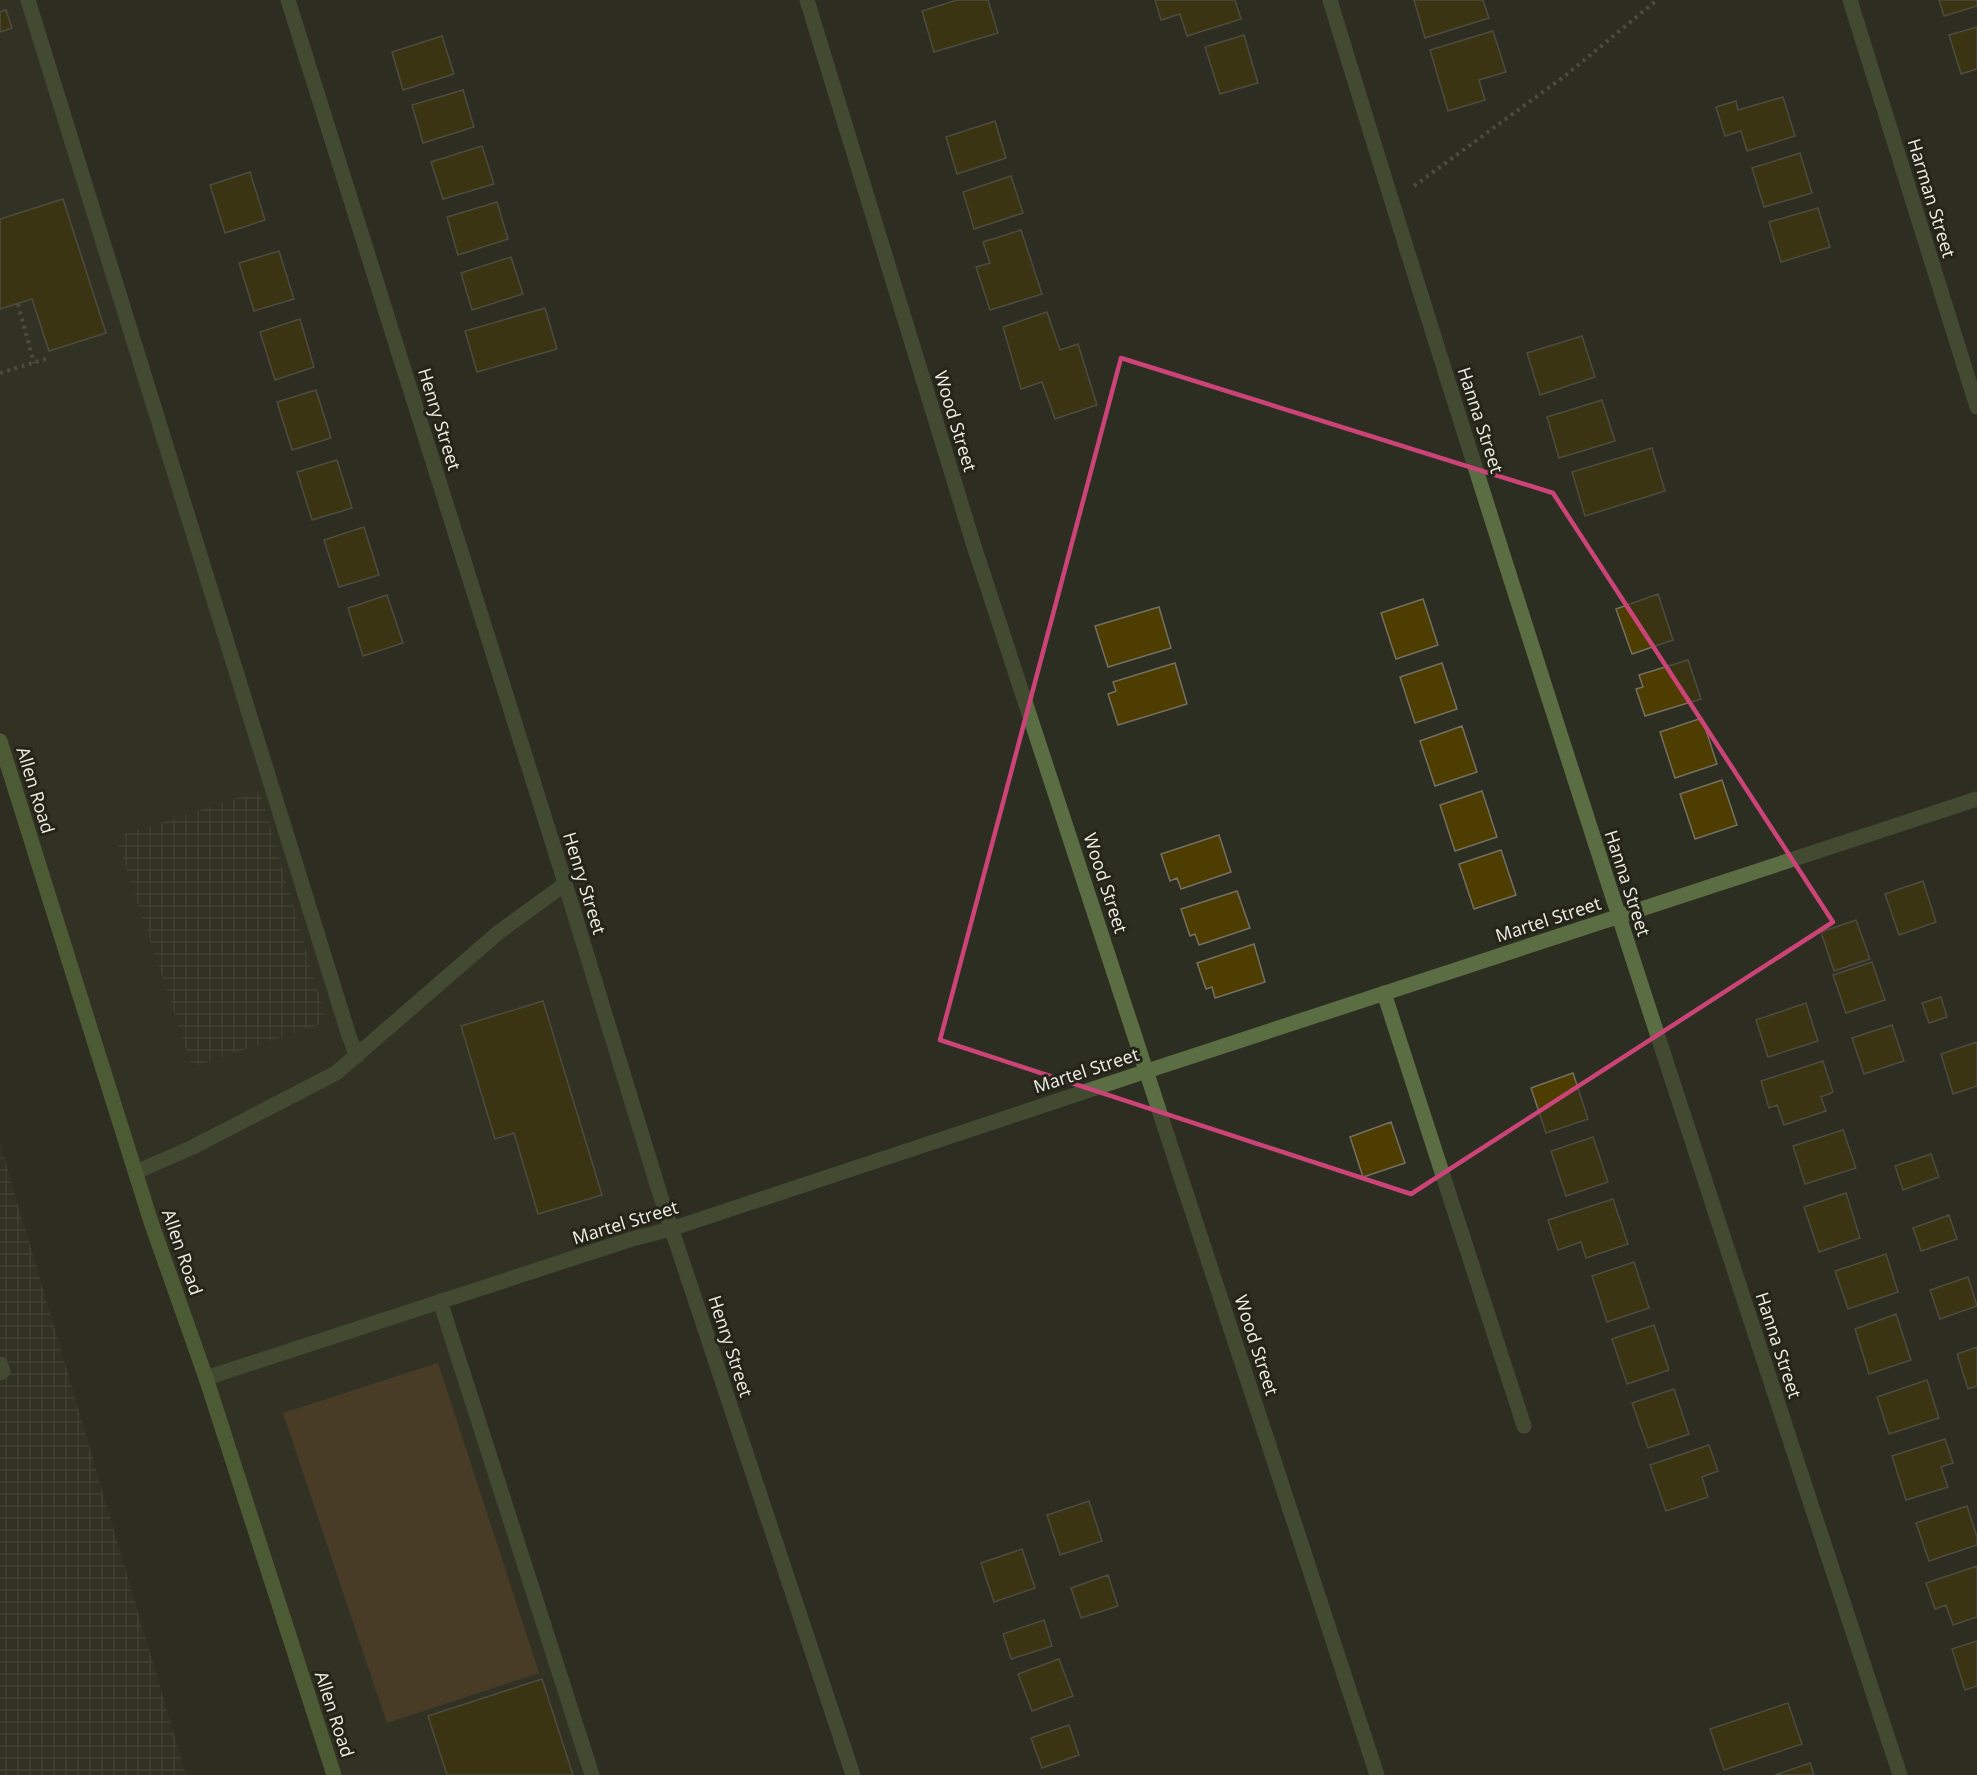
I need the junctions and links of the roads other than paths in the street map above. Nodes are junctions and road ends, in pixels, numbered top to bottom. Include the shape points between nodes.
1 (28, 0) edge
2 (288, 0) edge
3 (807, 0) edge
4 (1330, 0) edge
5 (1850, 0) edge
6 (1977, 407) edge
7 (0, 741) edge
8 (1977, 799) edge
9 (565, 884) junction
10 (1618, 917) junction
11 (1384, 993) junction
12 (357, 1056) junction
13 (1147, 1071) junction
14 (136, 1172) junction
15 (671, 1229) junction
16 (440, 1301) junction
17 (0, 1364) edge
18 (0, 1373) edge
19 (206, 1378) junction
20 (1524, 1425) dead end
21 (334, 1775) edge
22 (592, 1775) edge
23 (853, 1775) edge
24 (1377, 1775) edge
25 (1900, 1775) edge

1 - 12 street
2 - 9 street, Henry Street
3 - 13 street, Wood Street via 974,546
4 - 10 street, Hanna Street
5 - 6 street, Harman Street
7 - 14 main road, Allen Road
8 - 10 street, Martel Street
9 - 12 street via 499,932
9 - 15 street, Henry Street
10 - 11 street, Martel Street
10 - 25 street, Hanna Street
11 - 13 street, Martel Street
11 - 20 street
12 - 14 street via 336,1073
13 - 15 street, Martel Street
13 - 24 street, Wood Street
14 - 19 main road, Allen Road
15 - 16 street, Martel Street
15 - 23 street, Henry Street
16 - 19 street, Martel Street
16 - 22 street
17 - 18 street
19 - 21 main road, Allen Road

